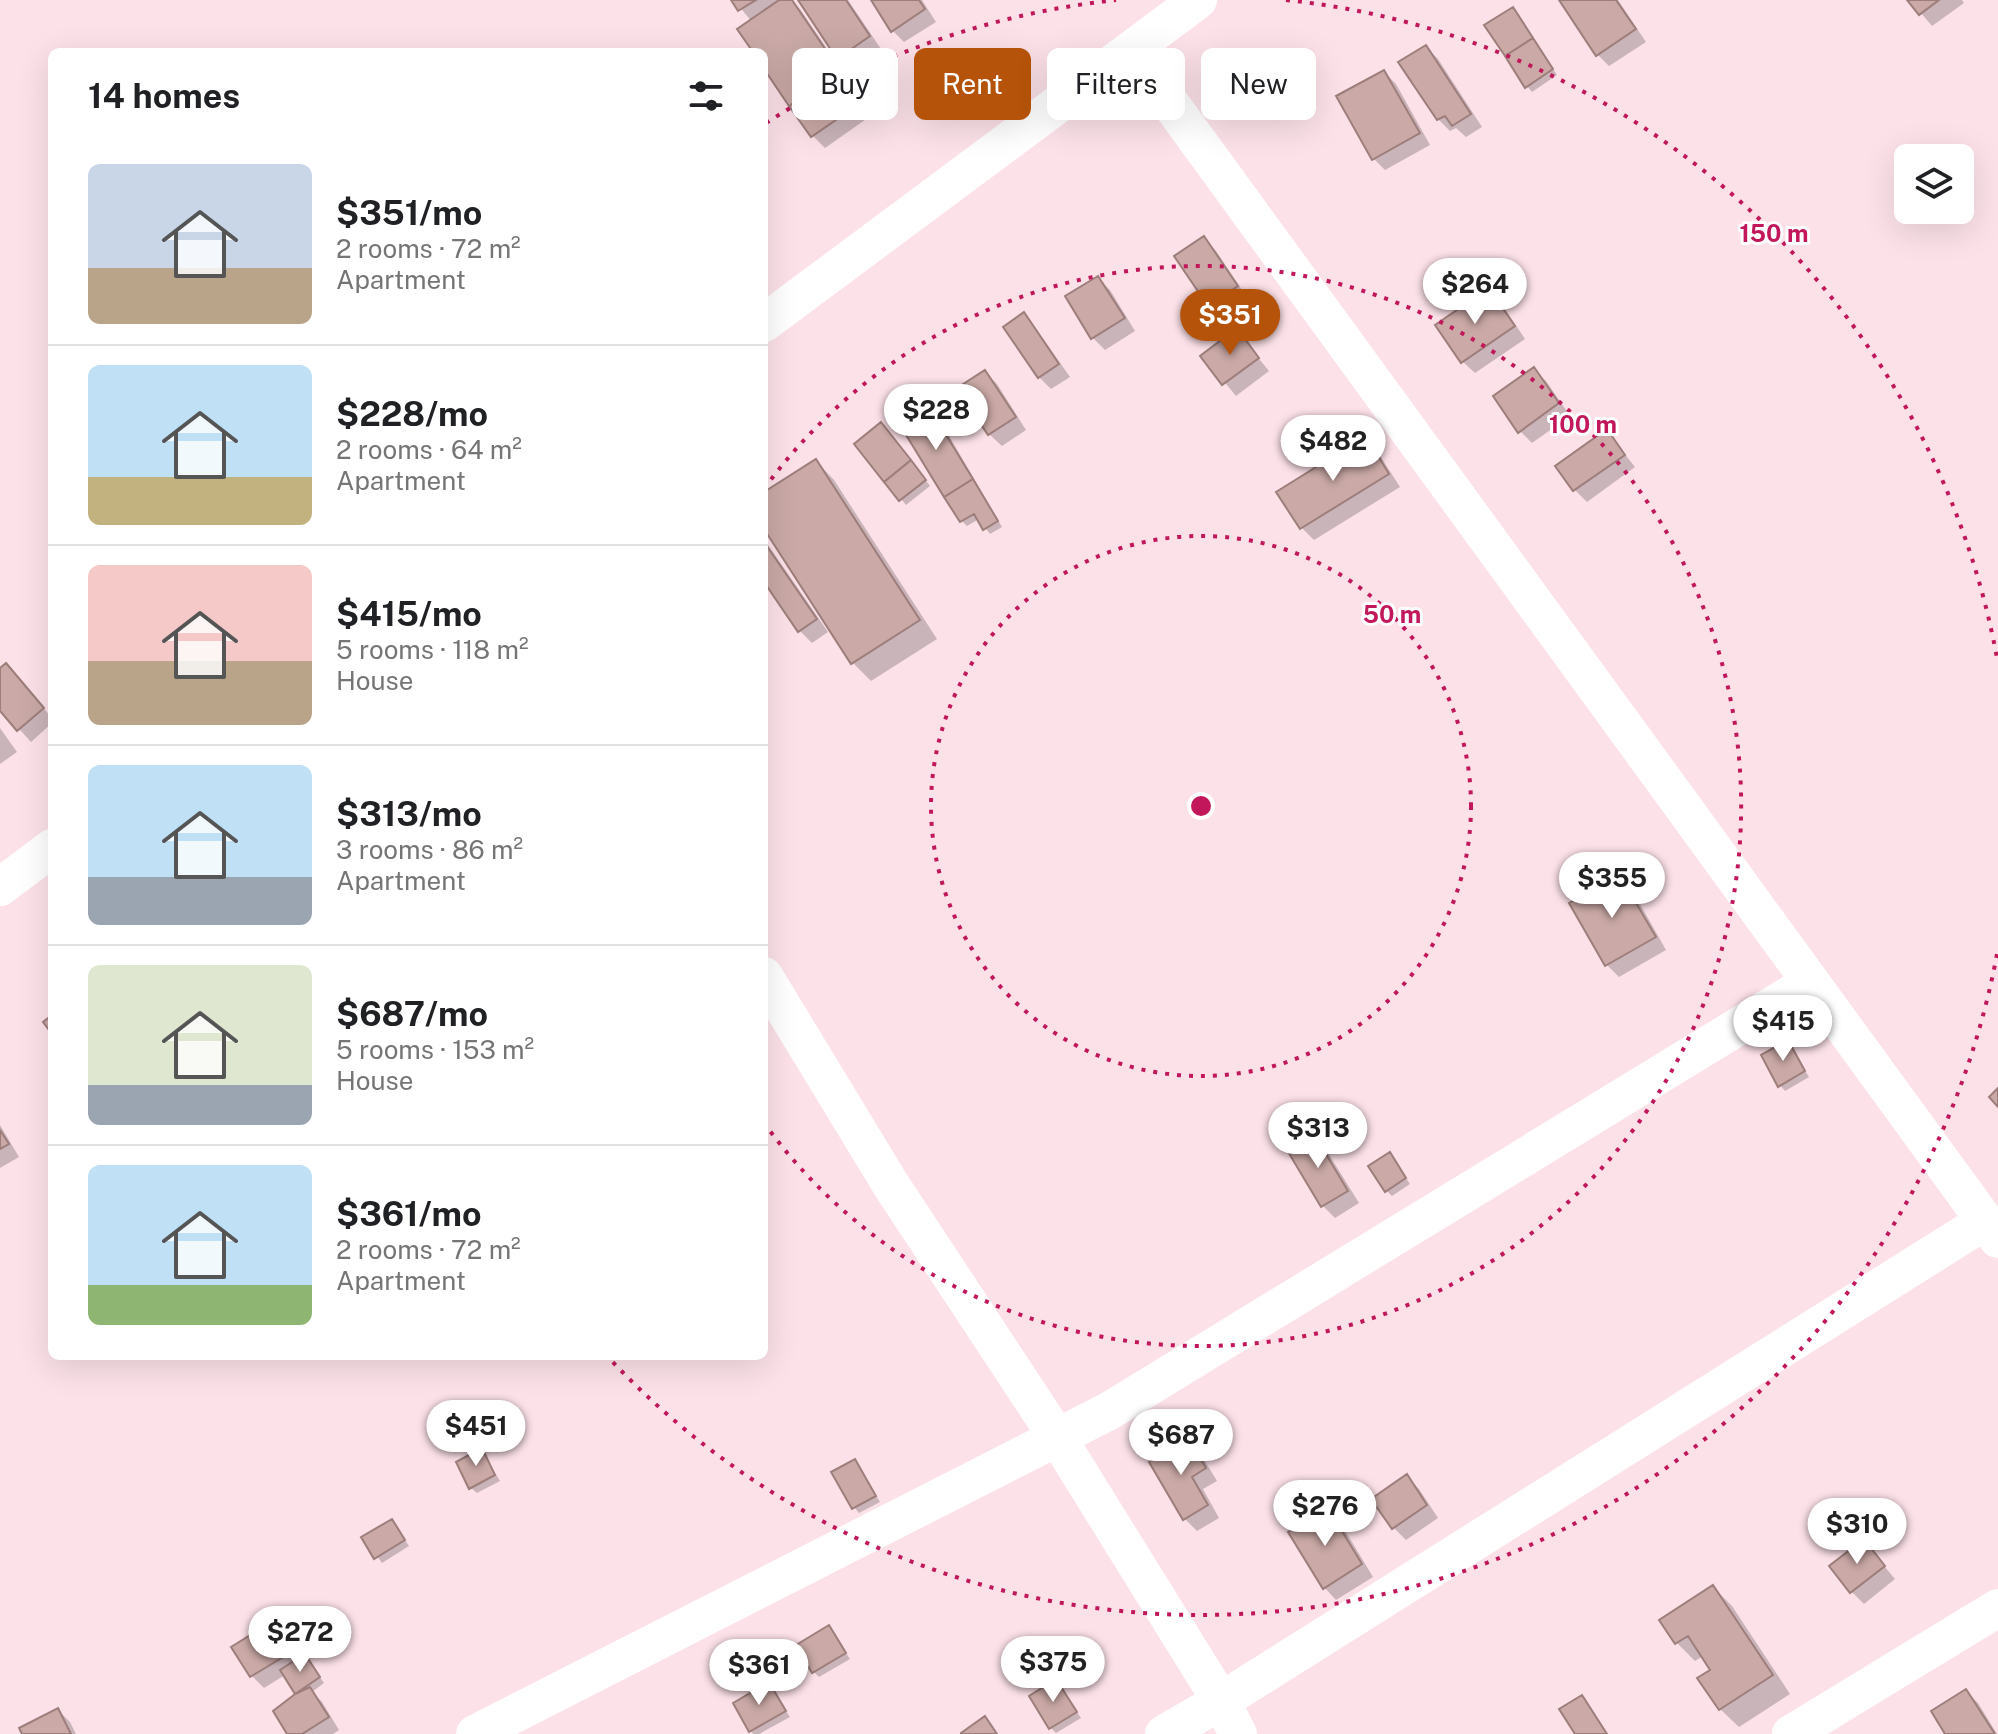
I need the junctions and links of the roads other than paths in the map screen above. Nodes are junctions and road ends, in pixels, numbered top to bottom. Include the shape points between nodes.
1 (1198, 0) edge
2 (1136, 48) edge
3 (1047, 114) edge
4 (1182, 120) edge
5 (768, 320) edge
6 (48, 851) edge
7 (0, 887) edge
8 (1811, 982) junction
9 (768, 983) edge
10 (1992, 1230) edge
11 (1057, 1437) junction
12 (1998, 1608) edge
13 (1230, 1718) edge
14 (475, 1734) edge
15 (1164, 1734) edge
16 (1791, 1734) edge

1 - 2 street
3 - 5 street
4 - 8 street
6 - 7 street
8 - 10 street
8 - 11 street via 1122,1403
9 - 11 street via 891,1185
10 - 13 street
11 - 13 street
11 - 14 street
12 - 16 street
13 - 15 street

